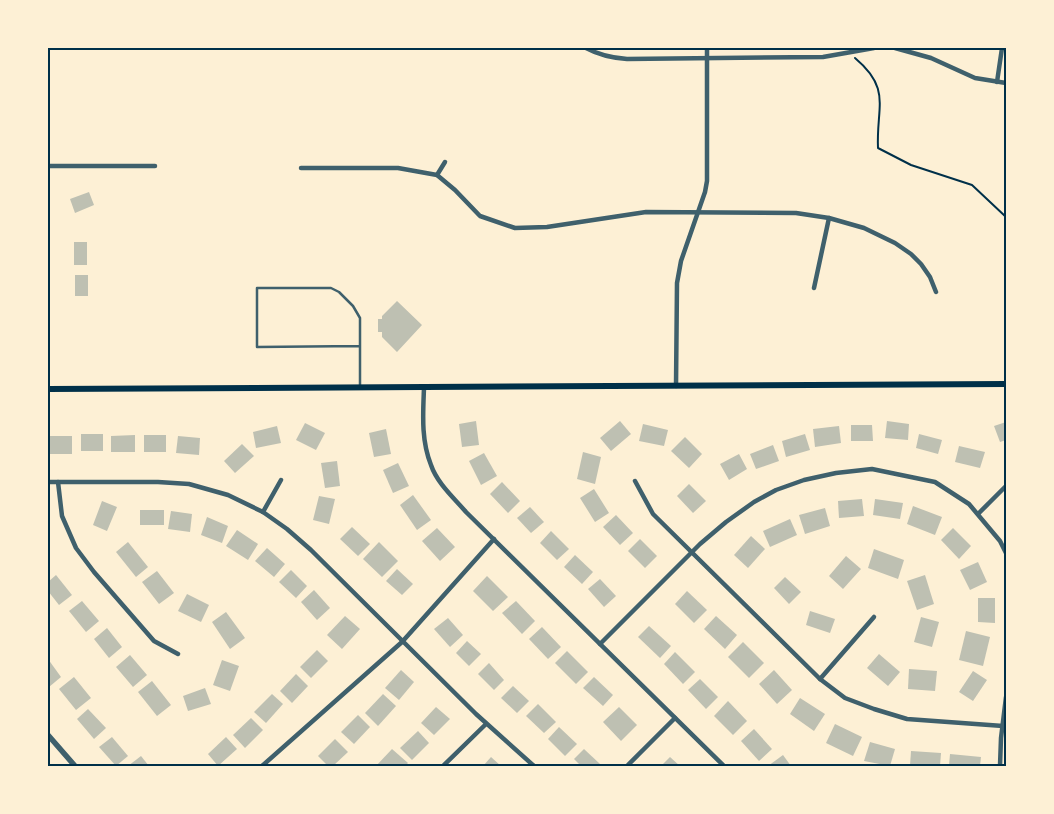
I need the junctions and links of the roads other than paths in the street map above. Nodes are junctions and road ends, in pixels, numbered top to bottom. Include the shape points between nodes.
1 (586, 48) edge
2 (707, 48) edge
3 (874, 48) edge
4 (895, 48) edge
5 (1002, 48) edge
6 (707, 59) junction
7 (996, 82) junction
8 (1006, 84) edge
9 (445, 162) dead end
10 (48, 166) edge
11 (155, 166) dead end
12 (301, 168) dead end
13 (437, 175) junction
14 (698, 213) junction
15 (829, 218) junction
16 (814, 288) dead end
17 (936, 292) dead end
18 (360, 346) junction
19 (1006, 384) edge
20 (676, 386) junction
21 (48, 388) edge
22 (360, 388) junction
23 (424, 388) junction
24 (281, 480) dead end
25 (635, 481) dead end
26 (48, 482) edge
27 (58, 482) junction
28 (1006, 486) edge
29 (263, 512) junction
30 (978, 514) junction
31 (494, 540) junction
32 (1006, 552) edge
33 (692, 553) junction
34 (874, 617) dead end
35 (402, 642) junction
36 (600, 644) junction
37 (178, 654) dead end
38 (820, 679) junction
39 (1006, 697) edge
40 (674, 718) junction
41 (486, 724) junction
42 (1003, 726) junction
43 (48, 734) edge
44 (75, 766) edge
45 (262, 766) edge
46 (443, 766) edge
47 (534, 766) edge
48 (627, 766) edge
49 (724, 766) edge
50 (1000, 766) edge

1 - 6 street via 612,58
2 - 6 street
3 - 6 street via 823,57
4 - 7 street via 931,58 975,78
5 - 7 street
6 - 14 street via 708,173
7 - 8 street
9 - 13 street
10 - 11 street
12 - 13 street via 398,168
13 - 14 street via 480,216 515,228 547,227 646,212
14 - 15 street via 796,213
14 - 20 street via 677,283
15 - 16 street
15 - 17 street via 864,228 911,254 930,277
18 - 18 lane via 360,318 339,292 331,288 257,288 257,347
18 - 22 lane
19 - 20 main road
20 - 23 main road
21 - 22 main road
22 - 23 main road
23 - 31 street via 424,439 431,467 443,486
24 - 29 street
25 - 33 street via 653,514
26 - 27 street
27 - 29 street via 189,484 228,495
27 - 37 street via 62,516 76,548 154,641
28 - 30 street
29 - 35 street via 311,550
30 - 32 street
30 - 33 street via 969,504 934,482 872,469 836,473 804,480 754,502
31 - 35 street
31 - 36 street
33 - 36 street
33 - 38 street
34 - 38 street
35 - 41 street
35 - 45 street
36 - 40 street
38 - 42 street via 845,698 907,719
39 - 42 street
40 - 48 street
40 - 49 street
41 - 46 street
41 - 47 street
42 - 50 street
43 - 44 street

